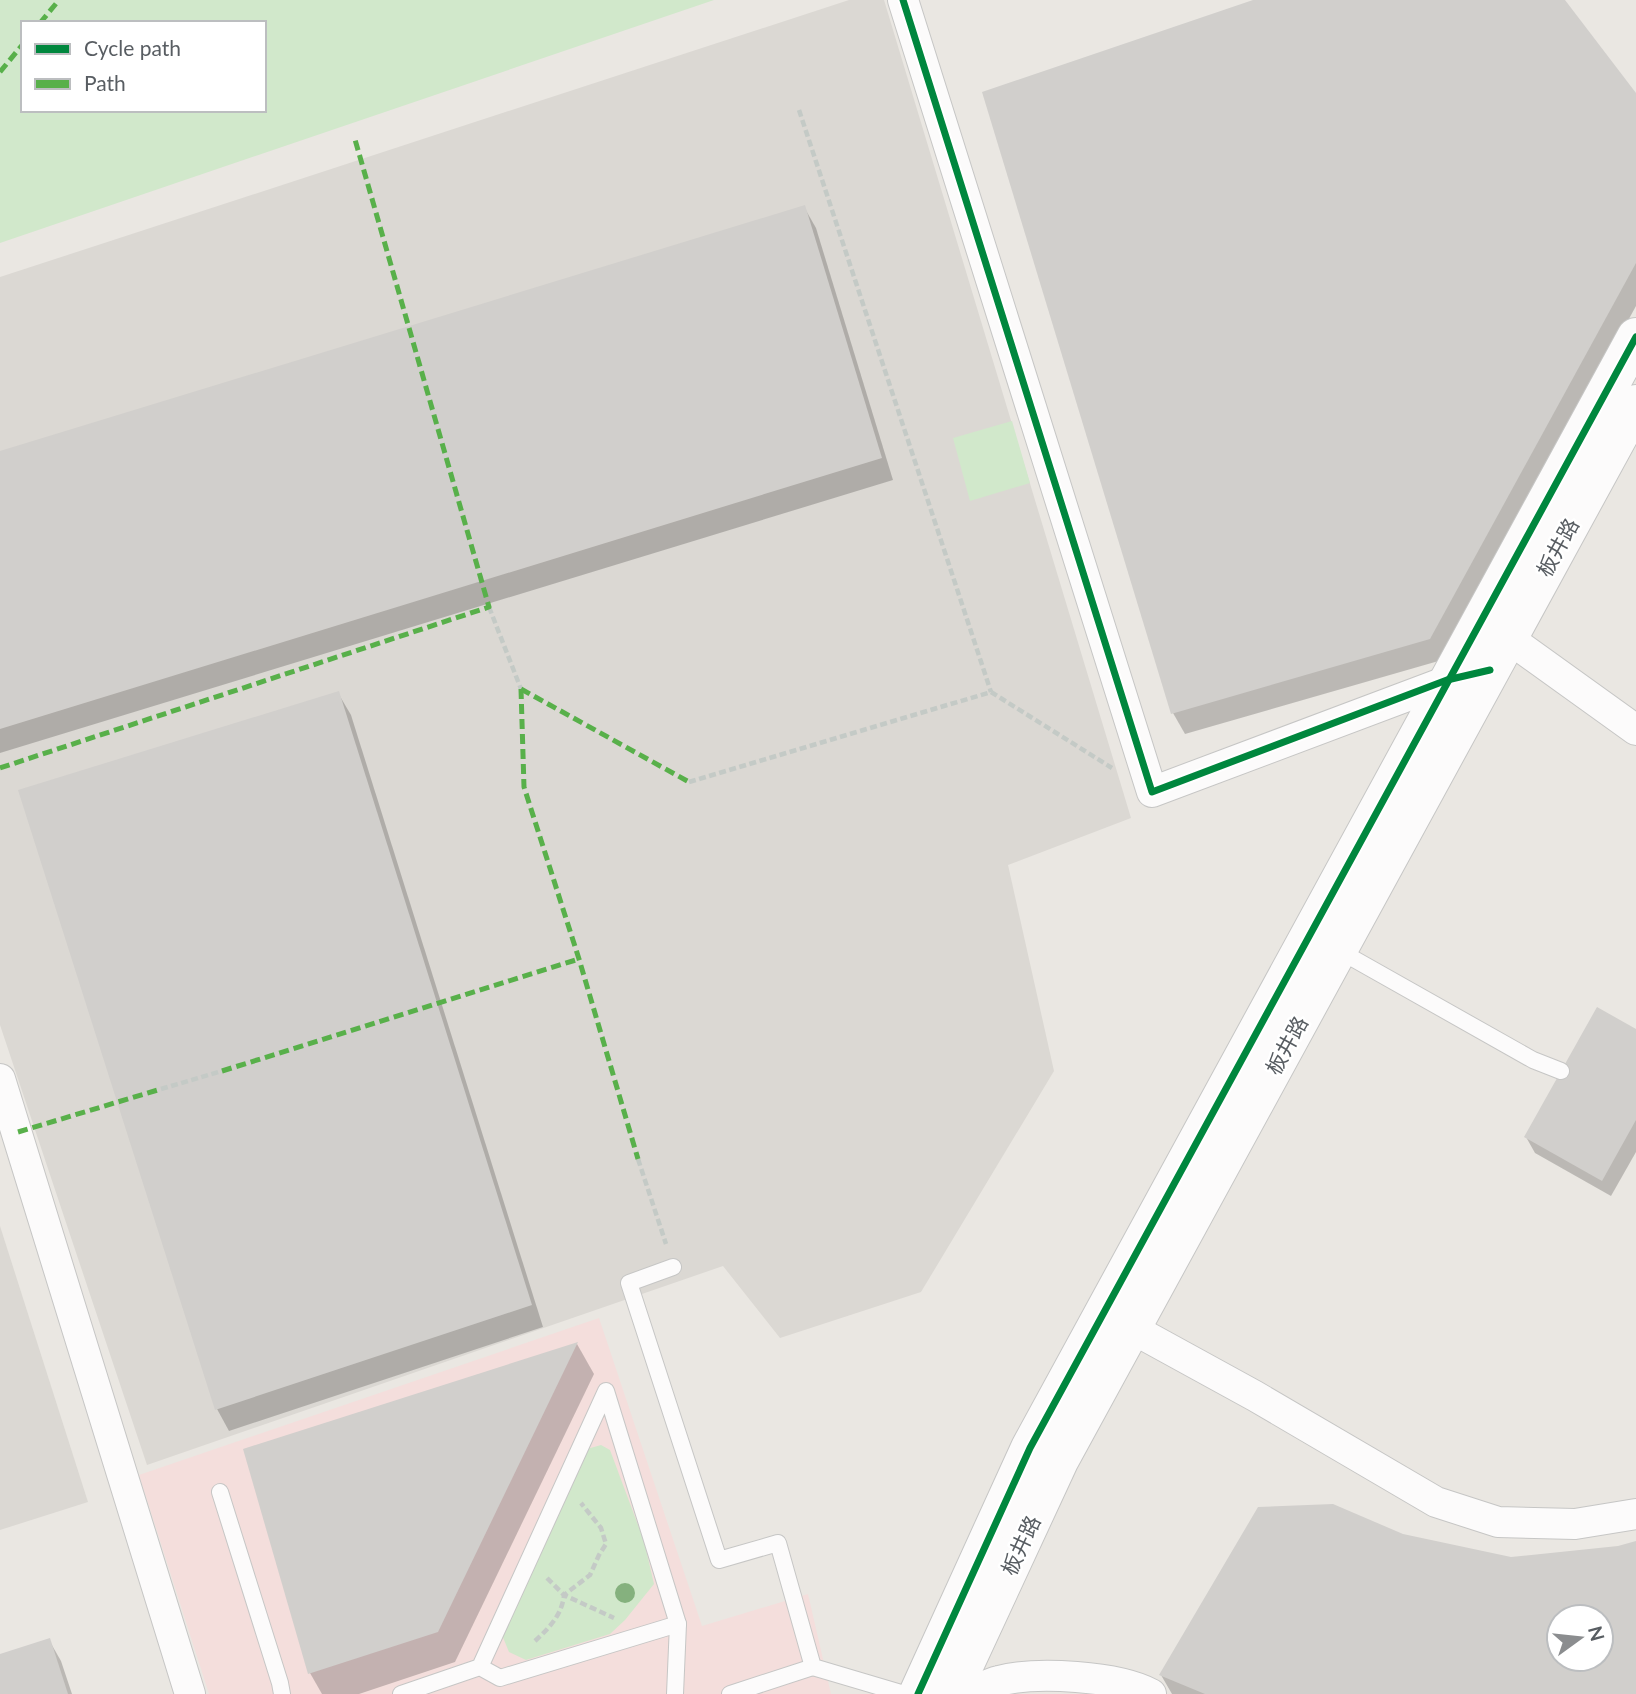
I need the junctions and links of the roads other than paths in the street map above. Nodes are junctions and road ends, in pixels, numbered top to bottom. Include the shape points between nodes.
1 (903, 0) edge
2 (1636, 337) edge
3 (1636, 404) edge
4 (1499, 654) junction
5 (1447, 680) junction
6 (1636, 730) edge
7 (1338, 950) junction
8 (1561, 1071) dead end
9 (0, 1079) edge
10 (673, 1266) road end
11 (1131, 1328) junction
12 (220, 1492) dead end
13 (1636, 1514) edge
14 (678, 1624) junction
15 (480, 1667) junction
16 (813, 1667) junction
17 (190, 1694) edge
18 (282, 1694) edge
19 (401, 1694) edge
20 (675, 1694) edge
21 (730, 1694) edge
22 (904, 1694) edge
23 (918, 1694) edge
24 (951, 1694) edge
25 (969, 1694) edge
26 (1151, 1694) edge

1 - 5 street via 1152,792
2 - 5 street
3 - 4 street, 板井路
4 - 5 street
4 - 6 street
4 - 7 street, 板井路
5 - 23 street via 1030,1448
7 - 8 lane via 1533,1060
7 - 11 street, 板井路
9 - 17 street
10 - 16 lane via 629,1283 719,1560 778,1543
11 - 13 street via 1436,1502 1498,1521 1575,1524
11 - 24 street, 板井路 via 1059,1461
12 - 18 lane
14 - 15 lane via 500,1678
14 - 15 lane via 606,1391
14 - 20 lane
15 - 19 lane
16 - 21 lane
16 - 22 lane
25 - 26 street via 998,1681 1048,1674 1136,1686

